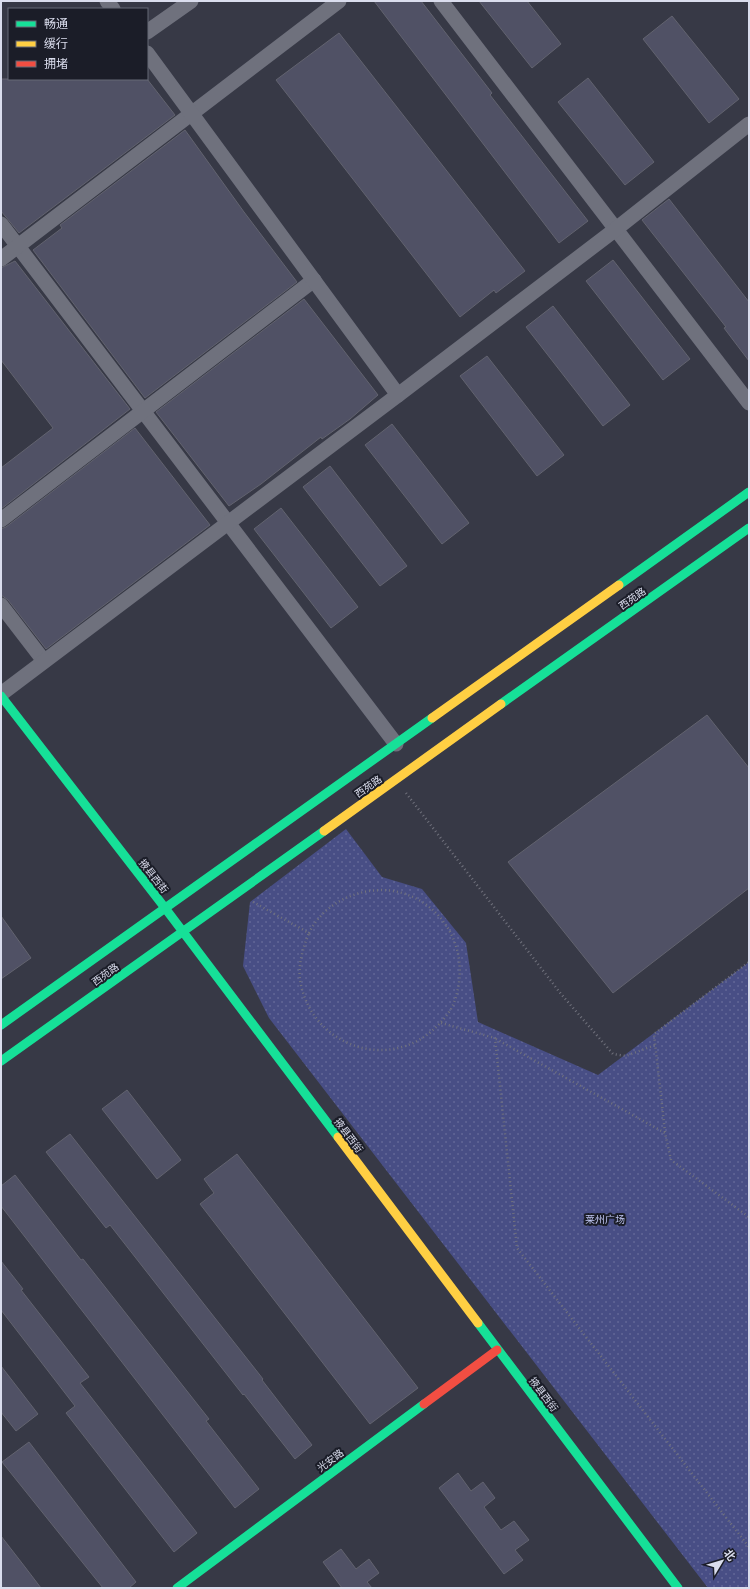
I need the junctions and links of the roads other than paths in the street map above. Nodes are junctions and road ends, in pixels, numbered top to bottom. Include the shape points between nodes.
1 (191, 1) edge
2 (339, 1) edge
3 (441, 1) edge
4 (148, 31) edge
5 (148, 54) edge
6 (192, 114) junction
7 (749, 124) edge
8 (1, 224) edge
9 (616, 229) junction
10 (18, 246) junction
11 (1, 259) edge
12 (314, 280) junction
13 (398, 395) junction
14 (749, 403) edge
15 (143, 411) junction
16 (749, 492) edge
17 (1, 520) edge
18 (228, 523) junction
19 (749, 528) edge
20 (1, 605) edge
21 (44, 661) junction
22 (1, 695) edge
23 (396, 744) junction
24 (165, 908) junction
25 (183, 932) junction
26 (1, 1025) edge
27 (1, 1061) edge
28 (497, 1350) junction
29 (176, 1588) edge
30 (678, 1588) edge

1 - 4 street
2 - 6 street
3 - 9 street
5 - 6 street
6 - 10 street
6 - 12 street
7 - 9 street
8 - 10 street
9 - 13 street
9 - 14 street
10 - 11 street
10 - 15 street
12 - 13 street
12 - 15 street
13 - 18 street
15 - 17 street
15 - 18 street
16 - 23 main road, 西苑路
18 - 21 street
18 - 23 street
19 - 25 main road, 西苑路
20 - 21 street
21 - 22 street
22 - 24 main road, 掖县西街
23 - 24 main road, 西苑路
24 - 25 main road, 掖县西街
24 - 26 main road, 西苑路
25 - 27 main road, 西苑路
25 - 28 main road, 掖县西街
28 - 29 main road, 光安路
28 - 30 main road, 掖县西街

